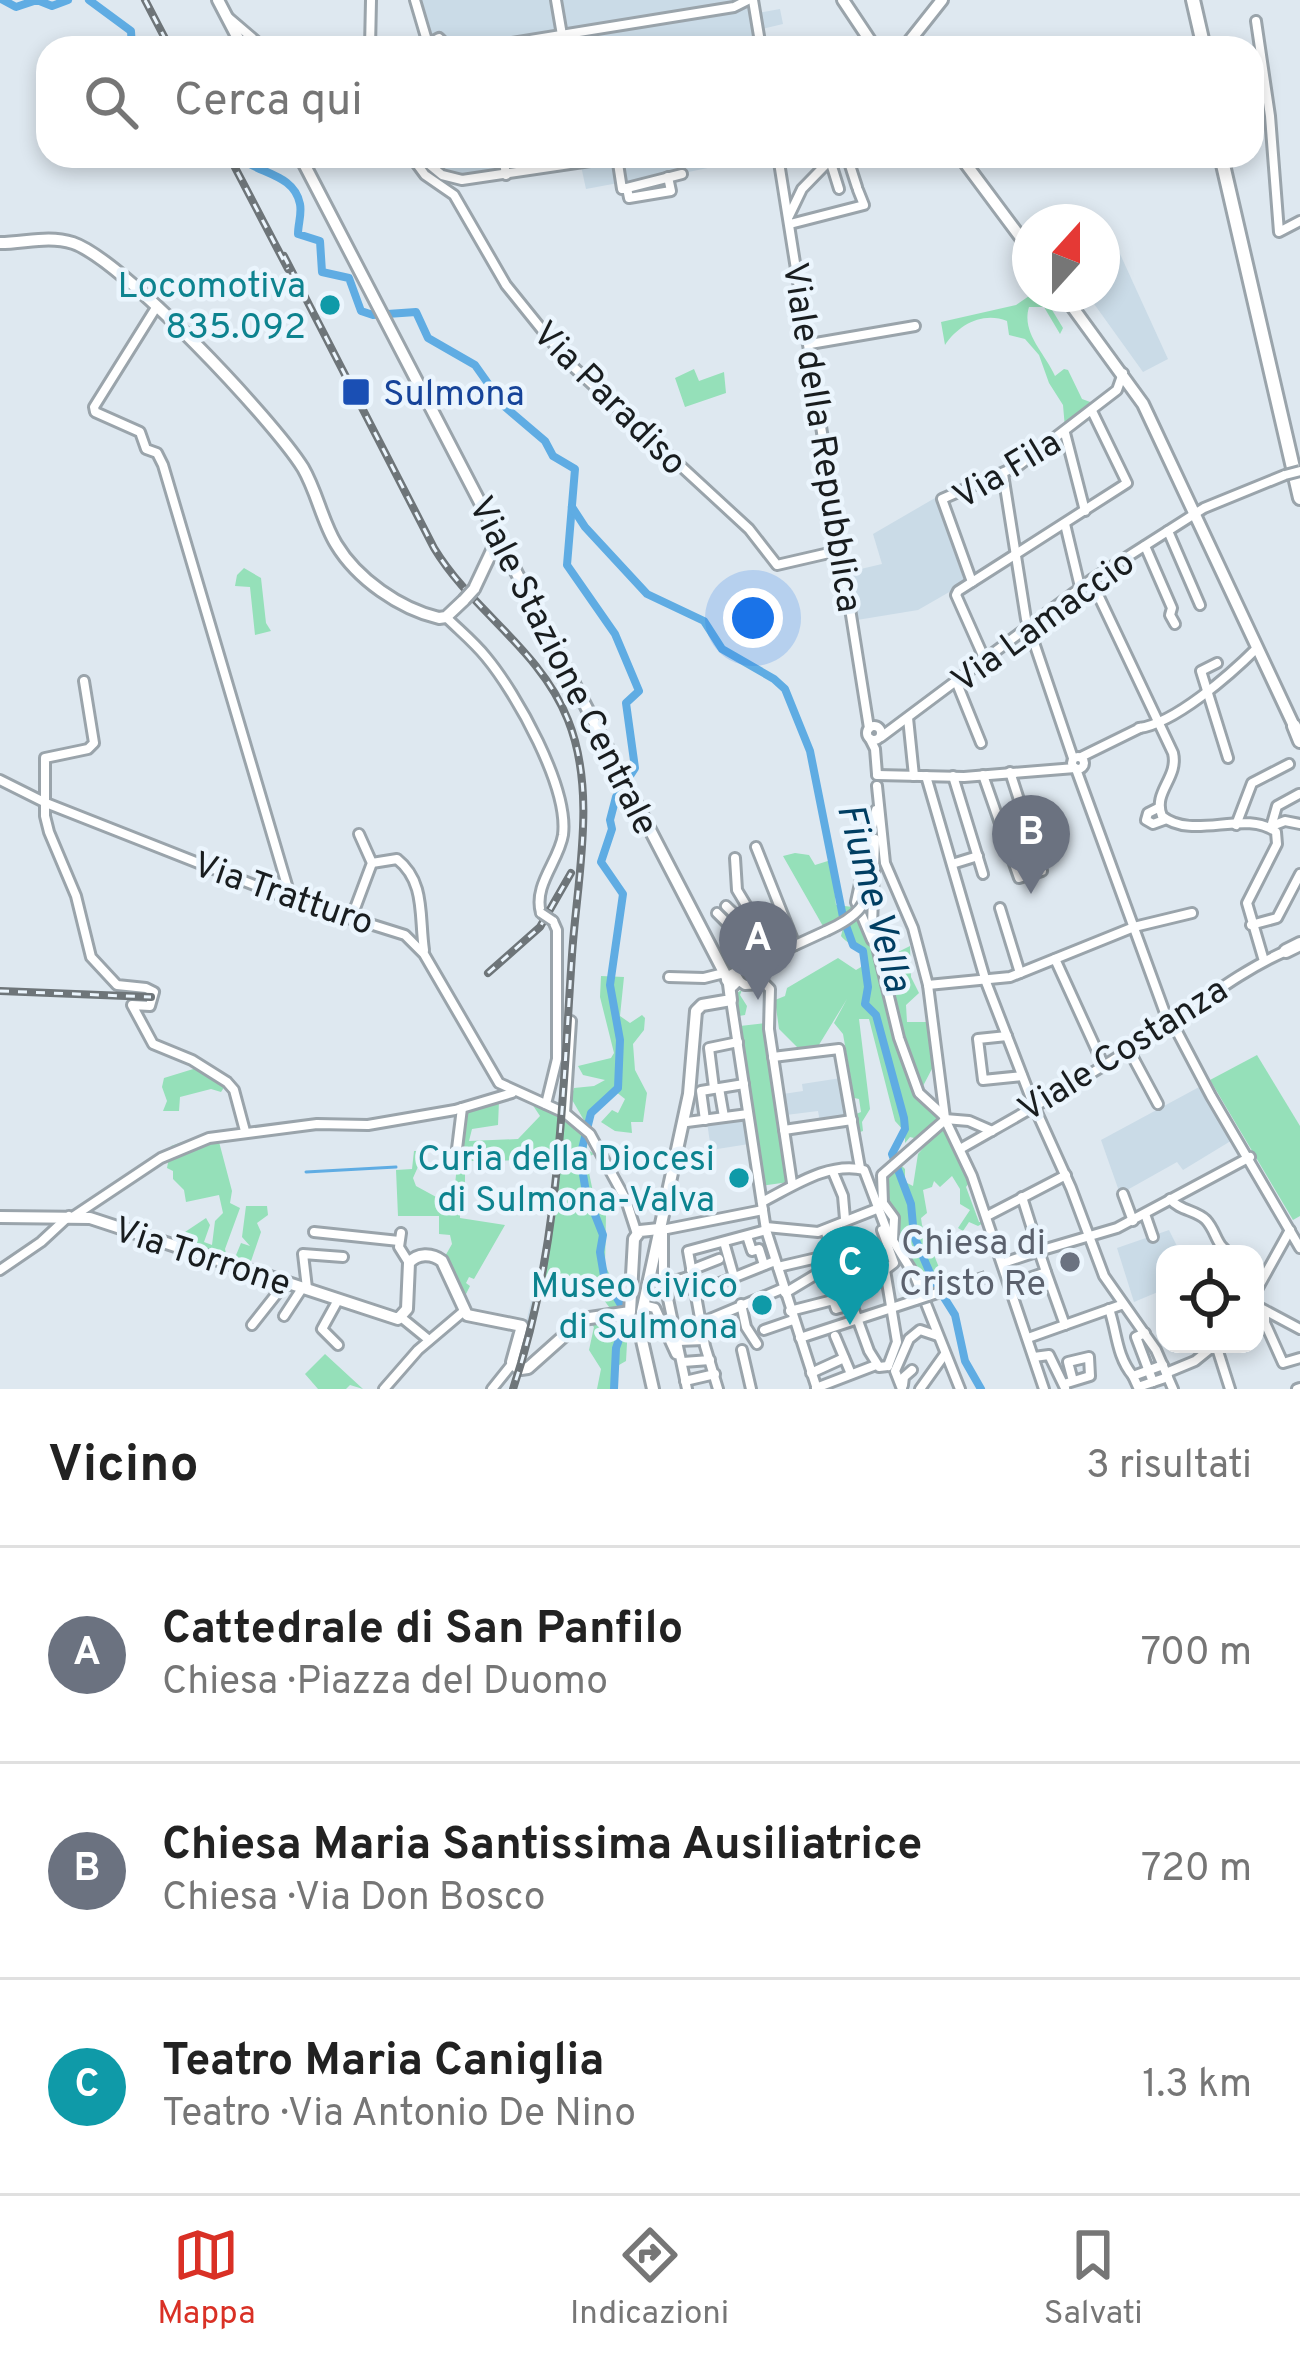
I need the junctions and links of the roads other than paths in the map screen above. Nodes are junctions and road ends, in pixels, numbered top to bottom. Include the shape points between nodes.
1 (218, 0) edge
2 (371, 0) edge
3 (415, 0) edge
4 (556, 0) edge
5 (942, 0) edge
6 (1190, 0) edge
7 (845, 3) edge
8 (748, 6) edge
9 (228, 18) junction
10 (1256, 21) dead end
11 (562, 35) junction
12 (237, 36) edge
13 (249, 36) edge
14 (370, 36) edge
15 (424, 36) edge
16 (556, 36) edge
17 (757, 36) edge
18 (871, 36) edge
19 (916, 36) edge
20 (1198, 36) edge
21 (1258, 36) edge
22 (1264, 75) edge
23 (306, 168) edge
24 (426, 168) edge
25 (432, 168) edge
26 (505, 168) edge
27 (550, 168) edge
28 (621, 168) edge
29 (780, 168) edge
30 (823, 168) edge
31 (834, 168) edge
32 (851, 168) edge
33 (969, 168) edge
34 (1228, 168) edge
35 (1228, 168) edge
36 (682, 174) dead end
37 (506, 175) junction
38 (839, 189) dead end
39 (795, 197) junction
40 (789, 220) junction
41 (1300, 221) edge
42 (1012, 226) edge
43 (0, 243) edge
44 (157, 306) junction
45 (1077, 312) edge
46 (915, 326) dead end
47 (810, 344) junction
48 (1123, 373) junction
49 (1092, 411) junction
50 (1064, 433) junction
51 (1295, 473) edge
52 (1003, 474) junction
53 (1300, 498) edge
54 (1085, 511) junction
55 (1198, 512) junction
56 (1064, 524) junction
57 (1168, 531) junction
58 (498, 538) junction
59 (1144, 546) junction
60 (842, 550) junction
61 (1013, 556) junction
62 (1091, 580) junction
63 (972, 582) junction
64 (1080, 587) junction
65 (1200, 605) dead end
66 (446, 617) junction
67 (1175, 624) dead end
68 (1029, 628) junction
69 (1258, 647) junction
70 (985, 660) junction
71 (1216, 663) dead end
72 (84, 681) dead end
73 (956, 681) junction
74 (1206, 692) junction
75 (1152, 708) junction
76 (908, 717) junction
77 (1158, 721) junction
78 (1143, 727) junction
79 (877, 733) junction
80 (1298, 734) edge
81 (1167, 740) junction
82 (982, 743) dead end
83 (1228, 758) dead end
84 (1078, 762) junction
85 (1289, 764) dead end
86 (1010, 772) junction
87 (877, 775) junction
88 (983, 775) junction
89 (914, 776) junction
90 (926, 776) junction
91 (953, 776) junction
92 (0, 780) edge
93 (877, 786) junction
94 (1299, 794) edge
95 (46, 803) junction
96 (1158, 808) junction
97 (876, 810) junction
98 (1165, 819) junction
99 (1300, 824) edge
100 (1236, 825) junction
101 (1271, 827) junction
102 (1028, 828) junction
103 (358, 834) dead end
104 (1005, 836) junction
105 (875, 839) junction
106 (756, 847) dead end
107 (978, 856) junction
108 (735, 858) dead end
109 (373, 863) junction
110 (952, 864) junction
111 (983, 874) dead end
112 (1300, 874) edge
113 (740, 896) junction
114 (287, 898) junction
115 (1000, 908) dead end
116 (722, 909) junction
117 (1192, 913) dead end
118 (352, 919) junction
119 (1251, 925) junction
120 (1134, 927) junction
121 (752, 931) junction
122 (418, 942) junction
123 (749, 944) junction
124 (794, 945) junction
125 (1296, 947) edge
126 (879, 953) junction
127 (1055, 959) junction
128 (758, 960) junction
129 (1264, 961) junction
130 (1020, 973) junction
131 (669, 977) dead end
132 (986, 979) junction
133 (732, 980) junction
134 (928, 985) junction
135 (571, 1021) dead end
136 (1171, 1023) junction
137 (1007, 1036) junction
138 (738, 1042) junction
139 (709, 1048) junction
140 (1129, 1050) junction
141 (693, 1052) junction
142 (773, 1057) junction
143 (1103, 1064) junction
144 (1022, 1076) junction
145 (499, 1083) junction
146 (744, 1084) junction
147 (716, 1088) junction
148 (514, 1092) junction
149 (498, 1098) junction
150 (547, 1104) junction
151 (1157, 1104) dead end
152 (1034, 1106) junction
153 (462, 1108) junction
154 (565, 1113) junction
155 (748, 1114) junction
156 (724, 1117) junction
157 (945, 1119) junction
158 (704, 1120) junction
159 (852, 1120) junction
160 (687, 1122) dead end
161 (784, 1130) junction
162 (245, 1131) junction
163 (992, 1131) junction
164 (960, 1149) junction
165 (457, 1157) dead end
166 (1250, 1157) junction
167 (860, 1168) junction
168 (833, 1172) junction
169 (1066, 1175) junction
170 (793, 1184) junction
171 (1123, 1193) dead end
172 (1022, 1197) junction
173 (1170, 1199) junction
174 (1159, 1205) junction
175 (762, 1206) junction
176 (1145, 1214) junction
177 (0, 1216) edge
178 (72, 1216) junction
179 (986, 1216) junction
180 (845, 1219) junction
181 (1132, 1219) junction
182 (664, 1229) junction
183 (766, 1229) junction
184 (888, 1229) junction
185 (825, 1230) junction
186 (1290, 1230) junction
187 (314, 1232) dead end
188 (637, 1234) junction
189 (1091, 1234) junction
190 (747, 1236) junction
191 (1153, 1238) dead end
192 (719, 1243) junction
193 (1219, 1245) edge
194 (1300, 1248) edge
195 (1039, 1251) junction
196 (834, 1254) junction
197 (343, 1257) dead end
198 (1022, 1257) junction
199 (716, 1258) junction
200 (821, 1258) junction
201 (805, 1261) junction
202 (409, 1263) junction
203 (776, 1264) junction
204 (764, 1265) junction
205 (1004, 1267) junction
206 (886, 1268) junction
207 (0, 1270) edge
208 (1264, 1270) edge
209 (1267, 1271) junction
210 (1046, 1272) junction
211 (692, 1273) junction
212 (845, 1276) junction
213 (1264, 1276) edge
214 (734, 1277) junction
215 (810, 1277) junction
216 (1029, 1278) junction
217 (287, 1281) junction
218 (718, 1284) junction
219 (1010, 1285) junction
220 (305, 1287) junction
221 (668, 1289) junction
222 (784, 1290) junction
223 (695, 1293) junction
224 (338, 1300) junction
225 (741, 1304) junction
226 (853, 1304) junction
227 (643, 1305) junction
228 (1121, 1305) junction
229 (892, 1306) junction
230 (1108, 1309) junction
231 (464, 1311) junction
232 (1265, 1311) joint
233 (284, 1316) dead end
234 (791, 1316) junction
235 (402, 1318) junction
236 (857, 1319) junction
237 (703, 1324) junction
238 (252, 1325) dead end
239 (1065, 1325) junction
240 (415, 1327) junction
241 (1300, 1329) edge
242 (764, 1330) dead end
243 (833, 1331) junction
244 (1138, 1333) junction
245 (677, 1337) junction
246 (940, 1337) junction
247 (800, 1338) junction
248 (1028, 1339) junction
249 (429, 1340) junction
250 (704, 1340) junction
251 (757, 1344) dead end
252 (338, 1345) dead end
253 (418, 1350) junction
254 (742, 1350) dead end
255 (946, 1353) junction
256 (1205, 1353) edge
257 (1219, 1353) edge
258 (680, 1356) junction
259 (844, 1358) junction
260 (1034, 1358) junction
261 (1300, 1358) edge
262 (710, 1360) junction
263 (876, 1365) junction
264 (516, 1366) junction
265 (888, 1366) junction
266 (1148, 1367) junction
267 (1164, 1368) junction
268 (912, 1370) dead end
269 (715, 1373) junction
270 (811, 1373) junction
271 (1131, 1373) junction
272 (851, 1374) junction
273 (1153, 1382) junction
274 (686, 1385) edge
275 (1067, 1385) edge
276 (1138, 1387) edge
277 (816, 1388) edge
278 (901, 1388) edge
279 (384, 1389) edge
280 (493, 1389) edge
281 (652, 1389) edge
282 (718, 1389) edge
283 (751, 1389) edge
284 (920, 1389) edge
285 (959, 1389) edge
286 (1045, 1389) edge
287 (1173, 1389) edge
288 (1230, 1389) edge

1 - 9 main road
2 - 14 street
3 - 15 street
4 - 11 street
5 - 19 main road
6 - 20 highway
7 - 18 main road
8 - 11 street
8 - 17 street
9 - 12 main road
9 - 13 street
10 - 21 street
11 - 16 street
22 - 41 street via 1279,232
23 - 58 main road, Viale Stazione Centrale
24 - 60 street, Via Paradiso via 454,195 506,285 568,362 749,529 772,560 783,565
25 - 37 street via 453,179
26 - 37 street
27 - 37 street
28 - 36 street via 622,189
29 - 39 street, Viale della Repubblica
30 - 39 street
31 - 38 street
32 - 40 street via 864,205
33 - 42 main road
34 - 51 highway
35 - 53 highway
39 - 40 street, Viale della Repubblica
40 - 47 street, Viale della Repubblica
43 - 44 main road via 53,239 88,249
44 - 66 main road via 294,456 352,565 382,592
44 - 114 street via 95,412 140,432 164,465
45 - 48 main road
46 - 47 street
47 - 60 street, Viale della Repubblica
48 - 49 street, Via Fila
48 - 55 main road
49 - 50 street, Via Fila
49 - 54 street via 1127,483
50 - 52 street, Via Fila
50 - 54 street
51 - 55 street, Via Lamaccio
52 - 61 street
52 - 63 street, Via Fila via 942,499
54 - 56 street
55 - 57 street, Via Lamaccio
55 - 69 main road
56 - 61 street
56 - 64 street
57 - 59 street, Via Lamaccio
57 - 65 street
58 - 66 main road, bridge via 474,590
58 - 133 main road, Viale Stazione Centrale
59 - 62 street, Via Lamaccio
59 - 67 street
60 - 79 street, Viale della Repubblica
61 - 63 street
61 - 68 street
62 - 64 street, Via Lamaccio
62 - 75 street
63 - 70 street via 956,596
64 - 68 street, Via Lamaccio
66 - 150 street, bridge via 500,674 559,792 562,840 538,905 557,930 557,1060
68 - 70 street, Via Lamaccio
68 - 84 street
69 - 74 street
69 - 80 main road
70 - 73 street, Via Lamaccio
71 - 74 street via 1201,671
72 - 95 street via 94,743 45,758
73 - 76 street, Via Lamaccio
73 - 82 street
74 - 77 street
74 - 83 street
75 - 77 street
75 - 78 street
76 - 79 street, Via Lamaccio
76 - 89 street
77 - 78 street
77 - 81 street
78 - 81 street
78 - 84 street
79 - 87 street, Viale della Repubblica
81 - 96 street via 1175,768
84 - 86 street
84 - 120 street
85 - 100 street via 1252,783
86 - 88 street
86 - 102 street
87 - 89 street
87 - 93 street, Viale della Repubblica
88 - 91 street
88 - 104 street
89 - 90 street
90 - 91 street
90 - 110 street
91 - 107 street
92 - 95 street, Via Tratturo
93 - 97 street
93 - 134 street via 885,863
94 - 101 street via 1277,806
95 - 114 street, Via Tratturo
95 - 162 street via 99,970 122,988 154,992 150,1006 132,1005 149,1040 227,1082
96 - 98 street
96 - 98 street via 1146,820
97 - 105 street
97 - 126 street via 856,905
98 - 100 street
99 - 101 street
100 - 101 street
101 - 119 street via 1277,844 1247,903
102 - 104 street
102 - 104 street via 1042,871 1019,878
103 - 109 street
105 - 124 street, bridge via 861,911
105 - 126 street
106 - 124 street
107 - 110 street
107 - 111 street
108 - 113 street
109 - 118 street
109 - 122 street via 404,864 424,906
110 - 132 street
112 - 119 street via 1277,918
113 - 116 street
113 - 121 street via 758,925
114 - 118 street, Via Tratturo
115 - 130 street
116 - 121 street
116 - 123 street
117 - 120 street
118 - 122 street, Via Tratturo
119 - 129 street
120 - 127 street
120 - 136 street
121 - 123 street
122 - 145 street, Via Tratturo
123 - 128 street
124 - 128 street
125 - 129 street, Viale Costanza
126 - 157 street via 915,1085
127 - 130 street
127 - 143 street
128 - 133 street
129 - 136 street, Viale Costanza
130 - 132 street
131 - 133 street
132 - 134 street
132 - 137 street
133 - 138 street
133 - 141 main road via 697,1008
133 - 142 street via 769,986
134 - 157 street
135 - 154 street
136 - 140 street, Viale Costanza
136 - 166 street
137 - 144 street
137 - 144 street via 978,1039 983,1080
138 - 139 street
138 - 146 street
139 - 141 street
139 - 147 street
140 - 143 street, Viale Costanza
140 - 151 street
141 - 182 main road
142 - 159 street via 837,1048
142 - 161 street
143 - 152 street, Viale Costanza
144 - 152 street
145 - 148 street, Via Tratturo
145 - 149 street
146 - 147 street
146 - 155 street
147 - 156 street
147 - 158 street via 701,1092
148 - 149 street
148 - 150 street, Via Tratturo
149 - 153 street
150 - 154 street, Via Tratturo
152 - 163 street, Viale Costanza
152 - 169 street
153 - 162 street via 368,1125
153 - 165 street
154 - 188 street, Via Tratturo via 585,1130
155 - 156 street
155 - 175 street
156 - 158 street
157 - 163 street
157 - 164 street
157 - 184 street via 881,1175
158 - 160 street
159 - 161 street
159 - 167 street
161 - 170 street
162 - 178 street via 177,1150
163 - 164 street, Viale Costanza
164 - 179 street
166 - 173 street
166 - 186 street
167 - 168 street
167 - 184 street
168 - 170 street
168 - 180 street
169 - 172 street
169 - 189 street
170 - 175 street
171 - 181 street
172 - 179 street
172 - 195 street
173 - 174 street
173 - 193 street via 1205,1219
174 - 176 street
174 - 181 street
175 - 182 street
175 - 183 street
176 - 181 street
176 - 191 street
177 - 178 main road, Via Torrone
178 - 207 street
178 - 217 main road, Via Torrone
179 - 205 street
180 - 184 street via 873,1206
180 - 185 street
181 - 189 street
182 - 188 main road
182 - 221 street
182 - 227 main road
183 - 185 street
183 - 190 street
183 - 203 street
184 - 206 street via 894,1263
184 - 246 street
185 - 196 street
186 - 194 street
186 - 209 street
187 - 202 street via 400,1237
188 - 264 main road via 633,1308 583,1319 528,1368
189 - 195 street
189 - 228 street
190 - 192 street
190 - 204 street
192 - 199 street
192 - 211 street via 688,1251
192 - 214 street
195 - 198 street
195 - 210 street
196 - 200 street
196 - 212 street
197 - 220 street via 303,1254
198 - 205 street
198 - 216 street
199 - 211 street
199 - 218 street
200 - 201 street
200 - 215 street via 825,1269
201 - 203 street
201 - 215 street
202 - 231 main road via 439,1258
202 - 235 main road
203 - 204 street
203 - 222 street
204 - 214 street
205 - 219 street
205 - 229 street, bridge
206 - 212 street
206 - 229 street
208 - 209 street
209 - 213 street
210 - 216 street
210 - 239 street
211 - 221 street
211 - 223 street
212 - 226 street
214 - 218 street
215 - 222 street
216 - 219 street
217 - 220 main road, Via Torrone
217 - 238 street
218 - 223 street
219 - 248 street
220 - 224 main road, Via Torrone
220 - 233 street
221 - 245 street
222 - 225 street
222 - 234 street
223 - 237 street
224 - 235 main road, Via Torrone
224 - 252 street via 322,1329
225 - 237 street
225 - 251 street
226 - 234 street via 836,1309 832,1300
226 - 236 street
227 - 258 street via 656,1310
227 - 281 main road
228 - 230 street
228 - 244 street
229 - 236 street
229 - 265 street via 897,1342
230 - 239 street
230 - 271 street
231 - 249 street
231 - 264 main road via 521,1326
232 - 241 street
232 - 261 street via 1283,1363
234 - 242 street
234 - 247 street
235 - 240 street
236 - 243 street
236 - 263 street
237 - 245 street
237 - 250 street
239 - 248 street
240 - 249 street
240 - 253 street
243 - 247 street
243 - 259 street
244 - 266 street
244 - 267 street
245 - 250 street
245 - 258 street
246 - 255 street
246 - 278 street via 912,1334 895,1371
247 - 270 street
248 - 260 street
249 - 253 street
250 - 262 street
253 - 279 street
254 - 283 street
255 - 284 street
255 - 285 street
256 - 267 street
257 - 288 street
258 - 262 street
258 - 274 street
259 - 270 street
259 - 272 street
260 - 275 street via 1049,1355
260 - 286 street
262 - 269 street
263 - 265 street
263 - 272 street
264 - 280 street
265 - 278 street
266 - 267 street
266 - 271 street
266 - 273 street
267 - 273 street
267 - 287 street
268 - 278 street
269 - 274 street
269 - 282 street
270 - 277 street
271 - 276 street
272 - 277 street
273 - 276 street

